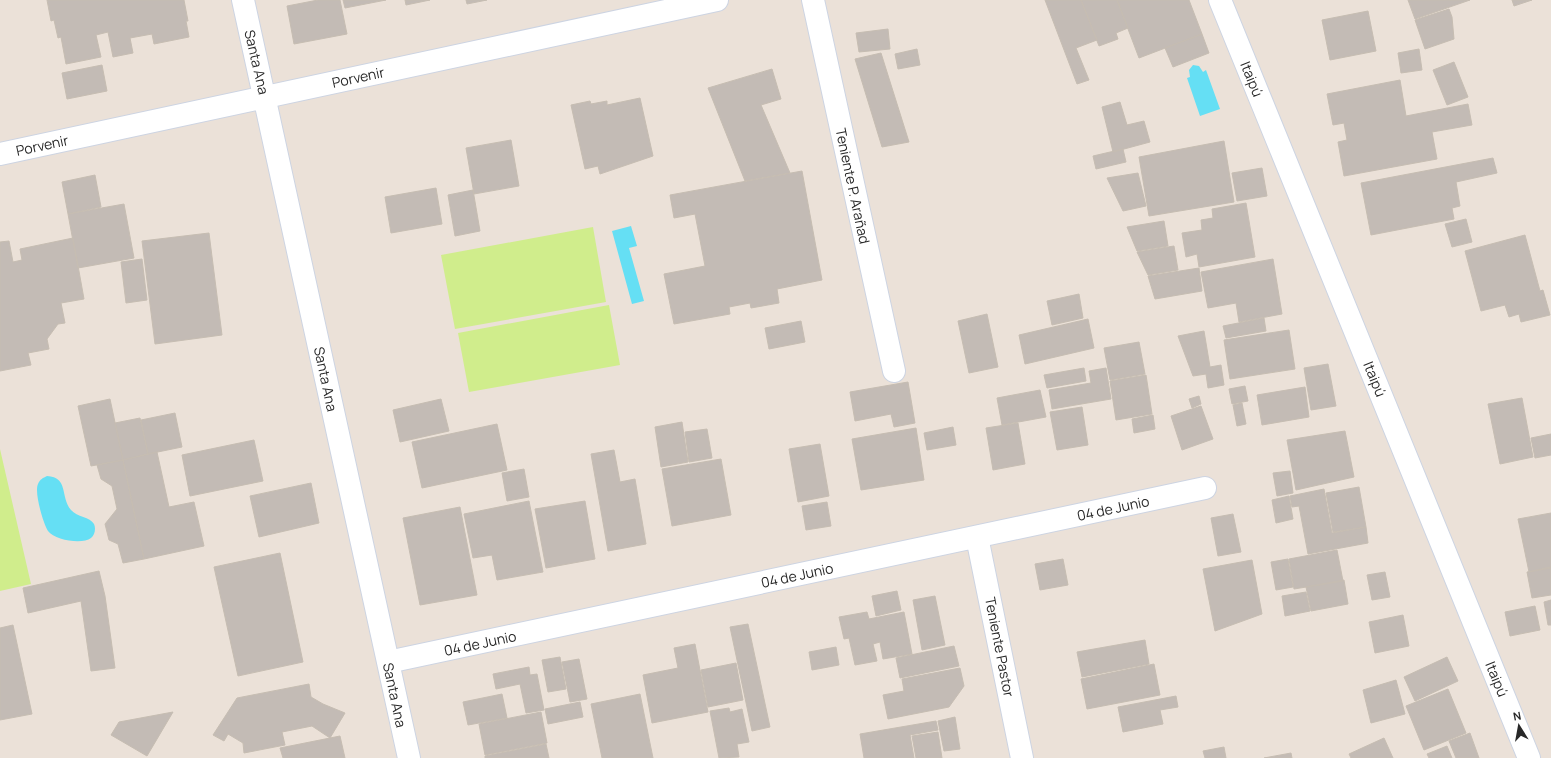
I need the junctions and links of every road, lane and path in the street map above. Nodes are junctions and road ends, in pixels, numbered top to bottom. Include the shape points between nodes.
1 (243, 0) edge
2 (717, 0) edge
3 (813, 0) edge
4 (1220, 0) edge
5 (264, 97) junction
6 (0, 154) edge
7 (894, 371) dead end
8 (1205, 488) dead end
9 (977, 537) junction
10 (388, 662) junction
11 (409, 758) edge
12 (1022, 758) edge
13 (1529, 758) edge

1 - 5 street, Santa Ana
2 - 5 street, Porvenir
3 - 7 street, Teniente P. Arañad
4 - 13 street, Itaipú
5 - 6 street, Porvenir
5 - 10 street, Santa Ana
8 - 9 street, 04 de Junio
9 - 10 street, 04 de Junio
9 - 12 street, Teniente Pastor
10 - 11 street, Santa Ana

